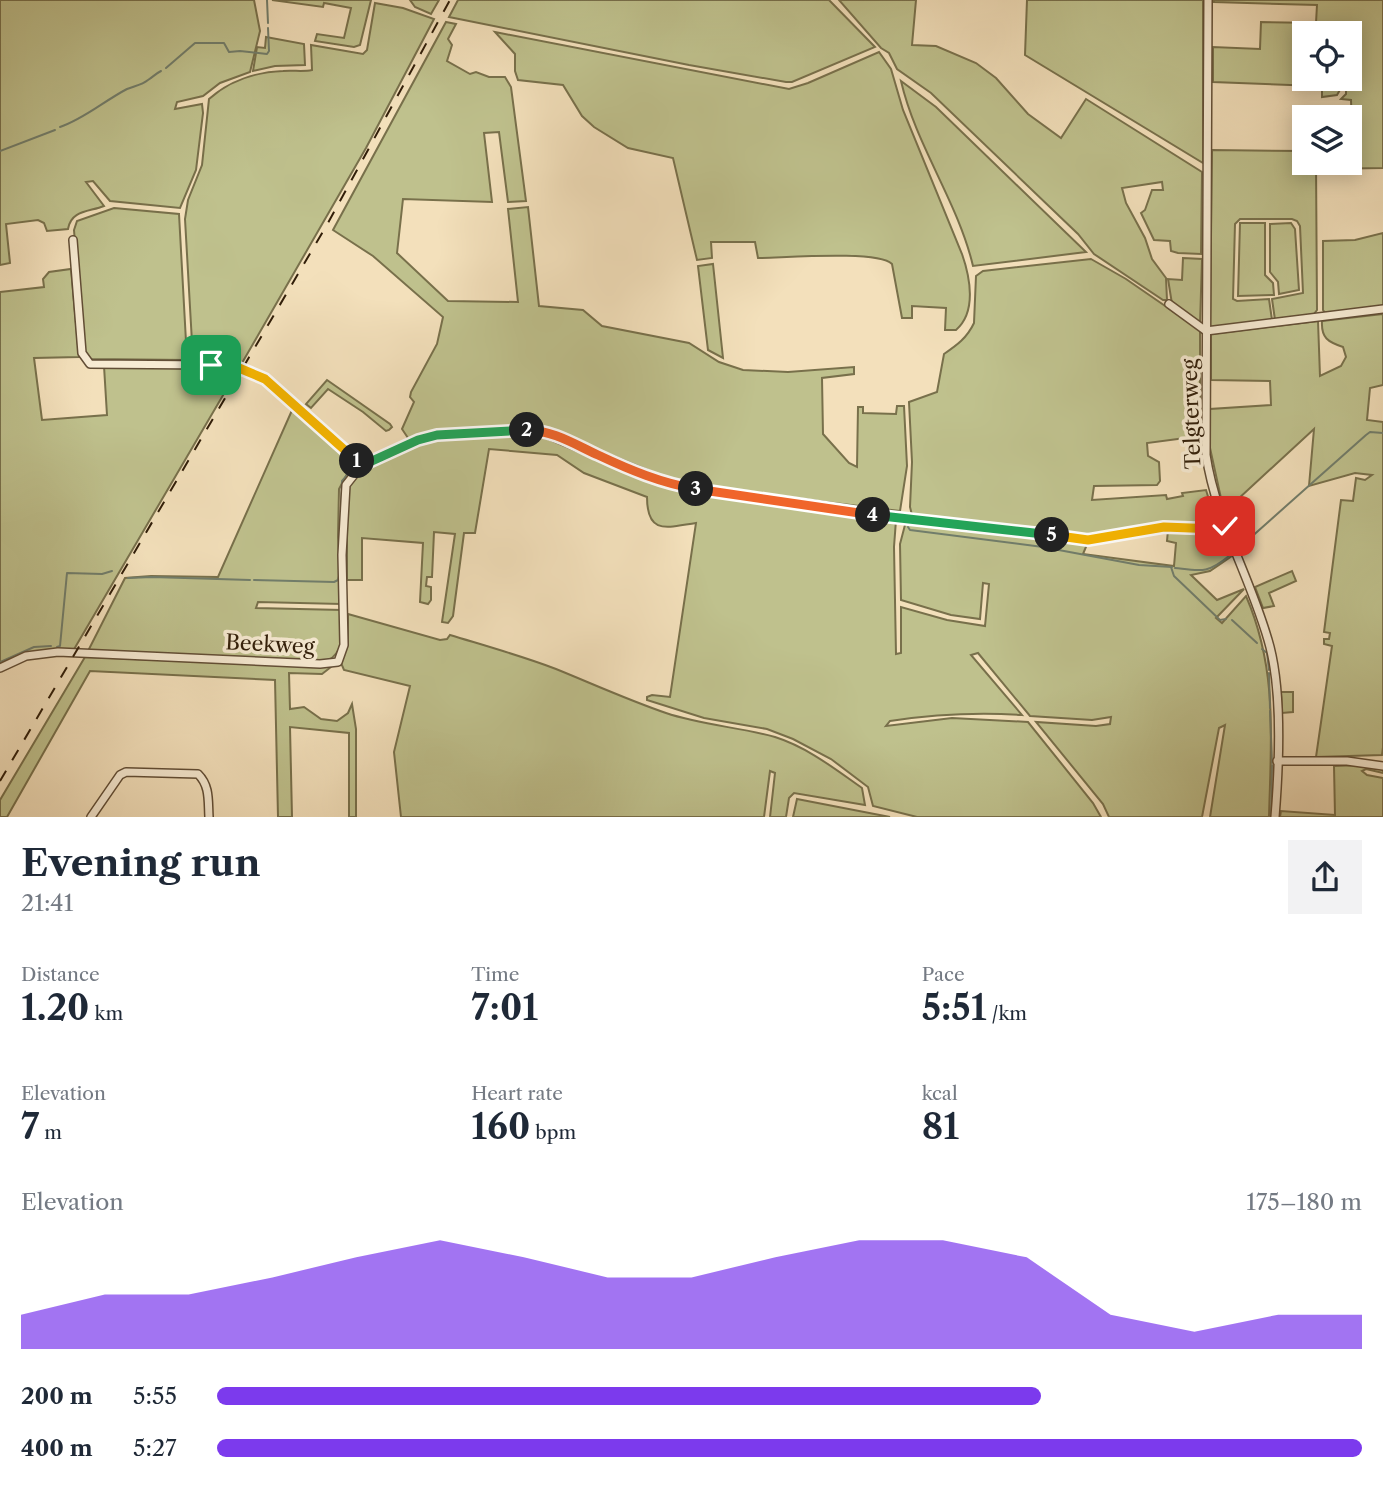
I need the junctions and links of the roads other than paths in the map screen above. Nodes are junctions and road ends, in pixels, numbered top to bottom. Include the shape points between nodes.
1 (1208, 0) edge
2 (73, 240) dead end
3 (1169, 304) dead end
4 (1383, 309) edge
5 (1206, 331) junction
6 (361, 466) junction
7 (1225, 526) junction
8 (0, 668) edge
9 (1277, 761) junction
10 (1383, 766) edge
11 (91, 817) edge
12 (209, 817) edge
13 (1275, 817) edge

1 - 5 street, Telgterweg
2 - 6 street via 82,353 90,363 211,365 254,373
3 - 5 street
4 - 5 street
5 - 7 street, Telgterweg via 1206,455
6 - 7 street via 437,435 531,430 547,432 674,485 867,515 1088,540 1164,527
6 - 8 street, Beekweg via 344,493 344,645 338,662 58,652 26,656
7 - 9 street, Telgterweg via 1270,648
9 - 10 street via 1362,761
9 - 13 street, Telgterweg
11 - 12 street via 120,775 127,772 198,774 208,790

